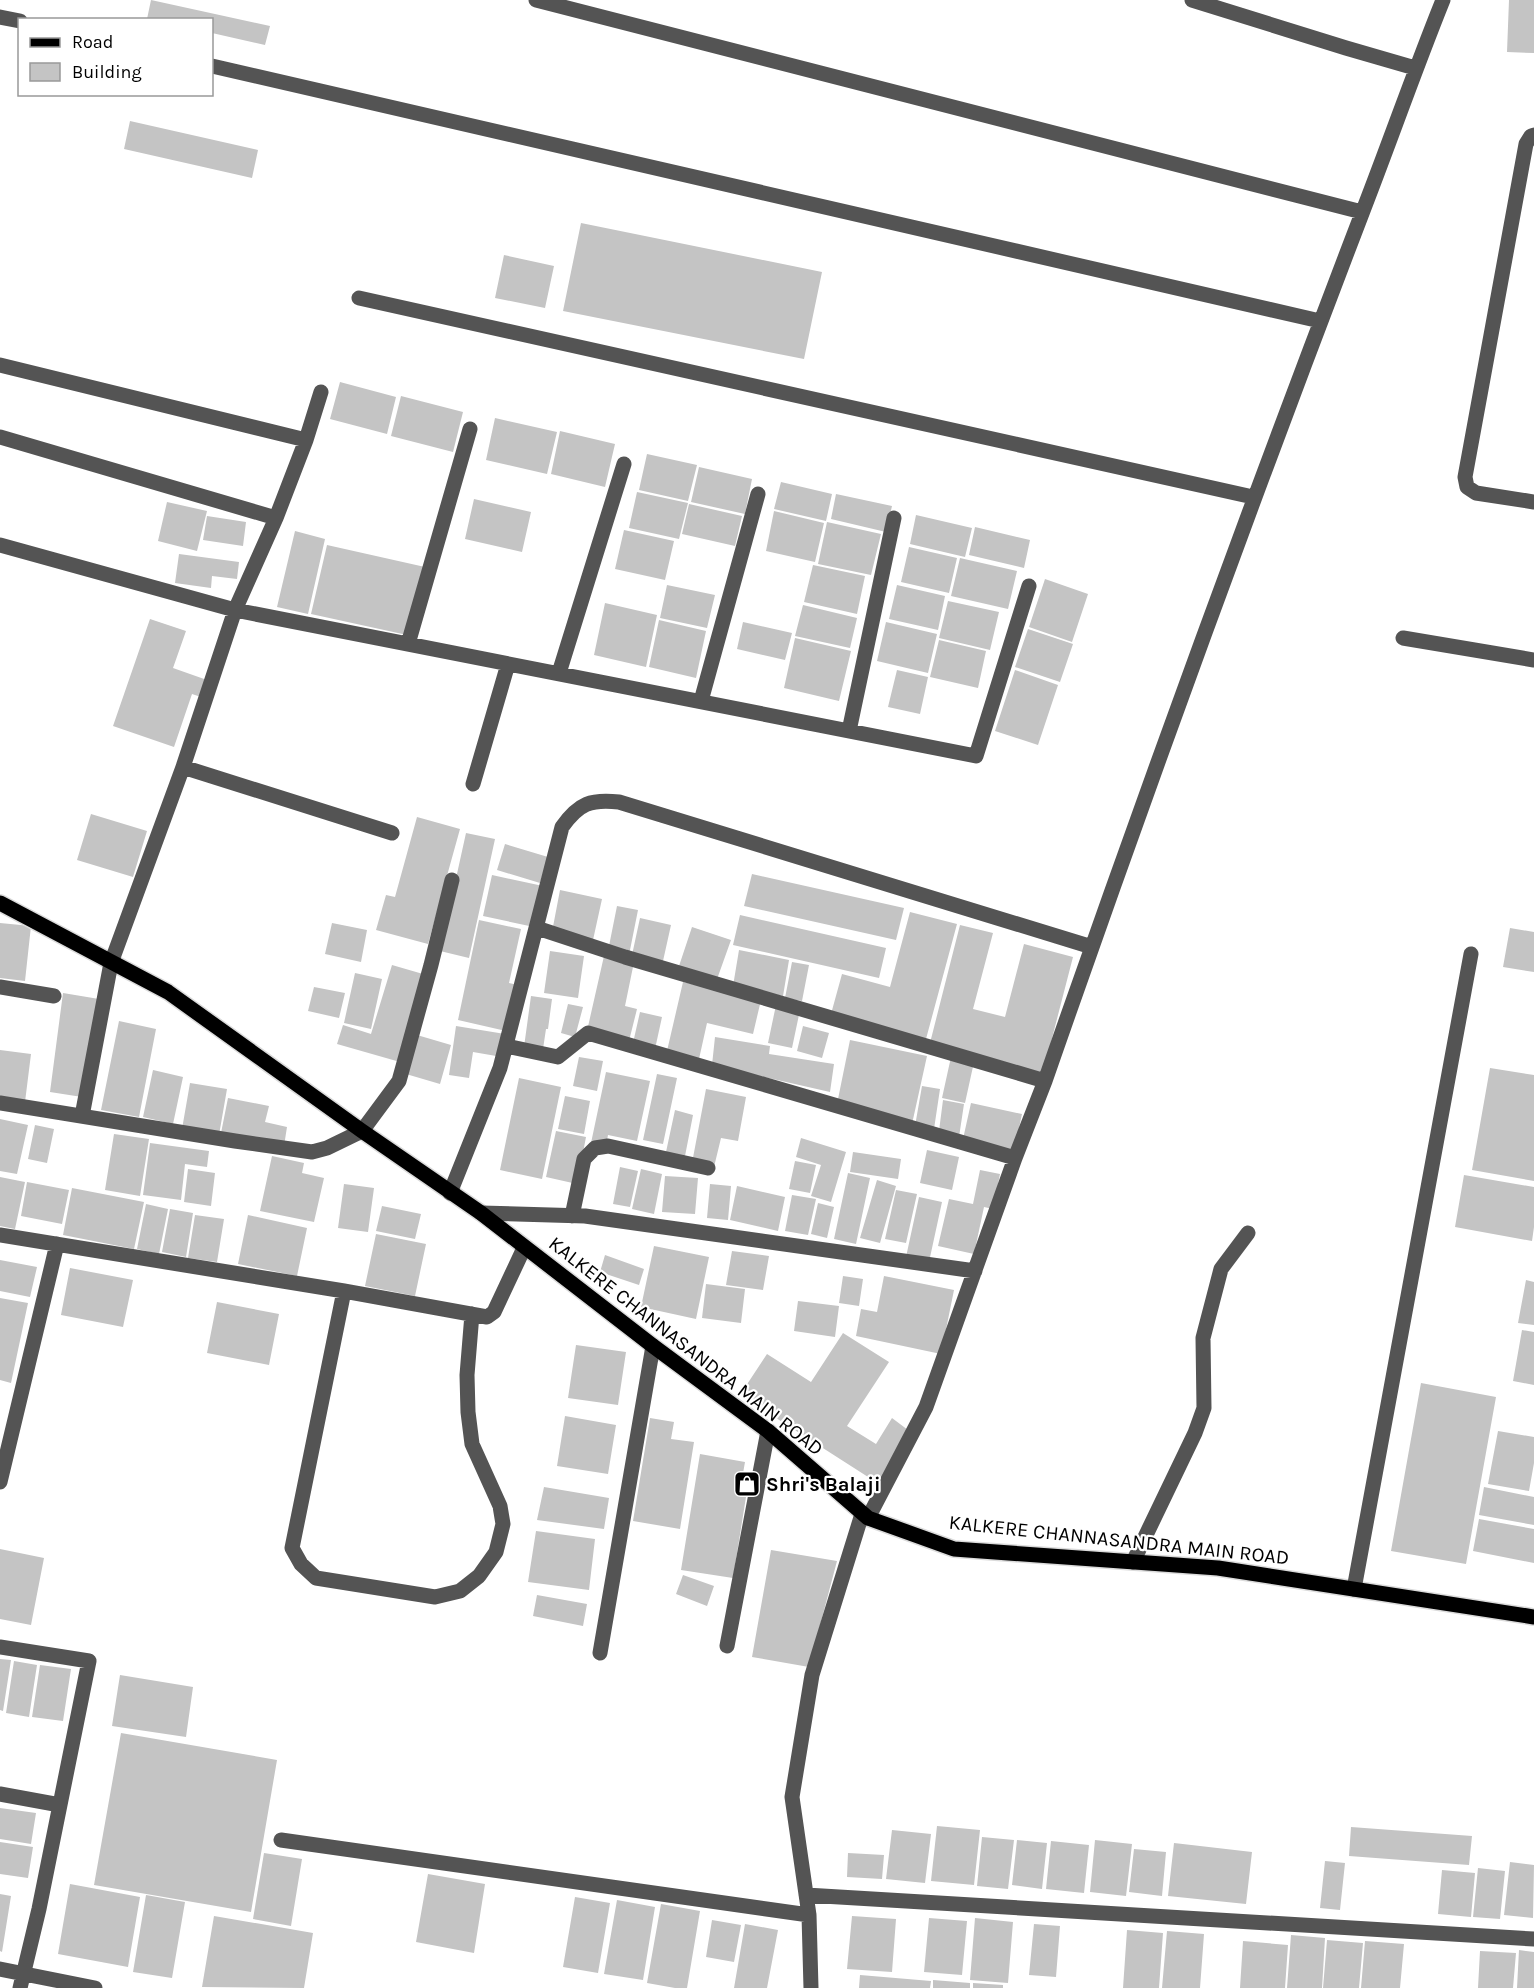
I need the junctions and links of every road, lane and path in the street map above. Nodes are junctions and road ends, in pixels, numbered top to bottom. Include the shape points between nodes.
1 (536, 0) edge
2 (1192, 0) edge
3 (1443, 0) edge
4 (0, 17) edge
5 (18, 21) edge
6 (213, 66) edge
7 (1415, 68) junction
8 (1534, 135) edge
9 (1362, 212) junction
10 (359, 298) dead end
11 (1320, 321) junction
12 (0, 365) edge
13 (321, 392) dead end
14 (470, 429) dead end
15 (0, 437) edge
16 (306, 440) junction
17 (624, 464) dead end
18 (758, 494) dead end
19 (1253, 497) junction
20 (1534, 502) edge
21 (276, 518) junction
22 (894, 518) dead end
23 (0, 544) edge
24 (1029, 586) dead end
25 (235, 610) junction
26 (1403, 638) dead end
27 (408, 644) junction
28 (1534, 660) edge
29 (508, 664) junction
30 (559, 674) junction
31 (701, 701) junction
32 (849, 731) junction
33 (183, 767) junction
34 (473, 784) dead end
35 (392, 833) dead end
36 (452, 880) dead end
37 (0, 903) edge
38 (537, 928) junction
39 (1092, 947) junction
40 (1472, 954) dead end
41 (111, 963) junction
42 (0, 987) edge
43 (54, 996) dead end
44 (506, 1046) junction
45 (1045, 1081) junction
46 (0, 1103) edge
47 (82, 1116) junction
48 (362, 1131) junction
49 (1015, 1158) junction
50 (708, 1168) dead end
51 (450, 1193) junction
52 (481, 1213) junction
53 (572, 1216) junction
54 (1248, 1233) dead end
55 (0, 1235) edge
56 (57, 1244) junction
57 (524, 1248) junction
58 (975, 1271) junction
59 (344, 1291) junction
60 (472, 1314) junction
61 (652, 1346) junction
62 (768, 1431) junction
63 (0, 1482) edge
64 (865, 1516) junction
65 (1133, 1562) junction
66 (1354, 1589) junction
67 (1534, 1617) edge
68 (727, 1646) dead end
69 (0, 1647) edge
70 (600, 1653) dead end
71 (0, 1794) edge
72 (60, 1805) junction
73 (280, 1840) dead end
74 (806, 1895) junction
75 (808, 1915) junction
76 (1534, 1939) edge
77 (0, 1969) edge
78 (21, 1980) edge
79 (95, 1988) edge
80 (811, 1988) edge

1 - 9 street
2 - 7 street
3 - 7 street
4 - 5 street
6 - 11 street
7 - 9 street
8 - 20 street via 1526,144 1465,477 1467,487 1476,493
9 - 11 street
10 - 19 street
11 - 19 street
12 - 16 street
13 - 16 street
14 - 27 street
15 - 21 street
16 - 21 street
17 - 30 street
18 - 31 street
19 - 39 street
21 - 25 street
22 - 32 street
23 - 25 street
24 - 32 street via 976,756
25 - 27 street
25 - 33 street
26 - 28 street
27 - 29 street
29 - 30 street
29 - 34 street
30 - 31 street
31 - 32 street
33 - 35 street
33 - 41 street
36 - 48 street via 399,1081
37 - 41 main road, KALKERE CHANNASANDRA MAIN ROAD
38 - 39 street via 562,827 572,813 600,800 619,802
38 - 44 street
38 - 45 street
39 - 45 street
40 - 66 street
41 - 47 street
41 - 48 main road, KALKERE CHANNASANDRA MAIN ROAD via 168,992
42 - 43 street
44 - 49 street via 558,1057 588,1033
44 - 51 street
45 - 49 street
46 - 47 street
47 - 48 street via 312,1152
48 - 51 main road, KALKERE CHANNASANDRA MAIN ROAD
49 - 58 street
50 - 53 street via 608,1146 595,1148 584,1159
51 - 52 main road, KALKERE CHANNASANDRA MAIN ROAD
52 - 53 street
52 - 57 main road, KALKERE CHANNASANDRA MAIN ROAD
53 - 58 street
54 - 65 street via 1221,1269 1203,1338 1204,1408
55 - 56 street
56 - 59 street
56 - 63 street
57 - 60 street via 494,1312 487,1317
57 - 61 main road, KALKERE CHANNASANDRA MAIN ROAD
58 - 64 street via 926,1407
59 - 60 street
59 - 60 street via 291,1548 316,1578 435,1597 460,1591 479,1576 496,1552 502,1515 472,1444 468,1413
61 - 62 main road, KALKERE CHANNASANDRA MAIN ROAD
61 - 70 street
62 - 64 main road, KALKERE CHANNASANDRA MAIN ROAD
62 - 68 street
64 - 65 main road, KALKERE CHANNASANDRA MAIN ROAD via 954,1549
64 - 74 street via 812,1675 792,1797
65 - 66 main road, KALKERE CHANNASANDRA MAIN ROAD via 1218,1568
66 - 67 main road, KALKERE CHANNASANDRA MAIN ROAD
69 - 72 street via 89,1660
71 - 72 street
72 - 78 street
73 - 75 street
74 - 75 street
74 - 76 street
75 - 80 street
77 - 78 street
78 - 79 street

